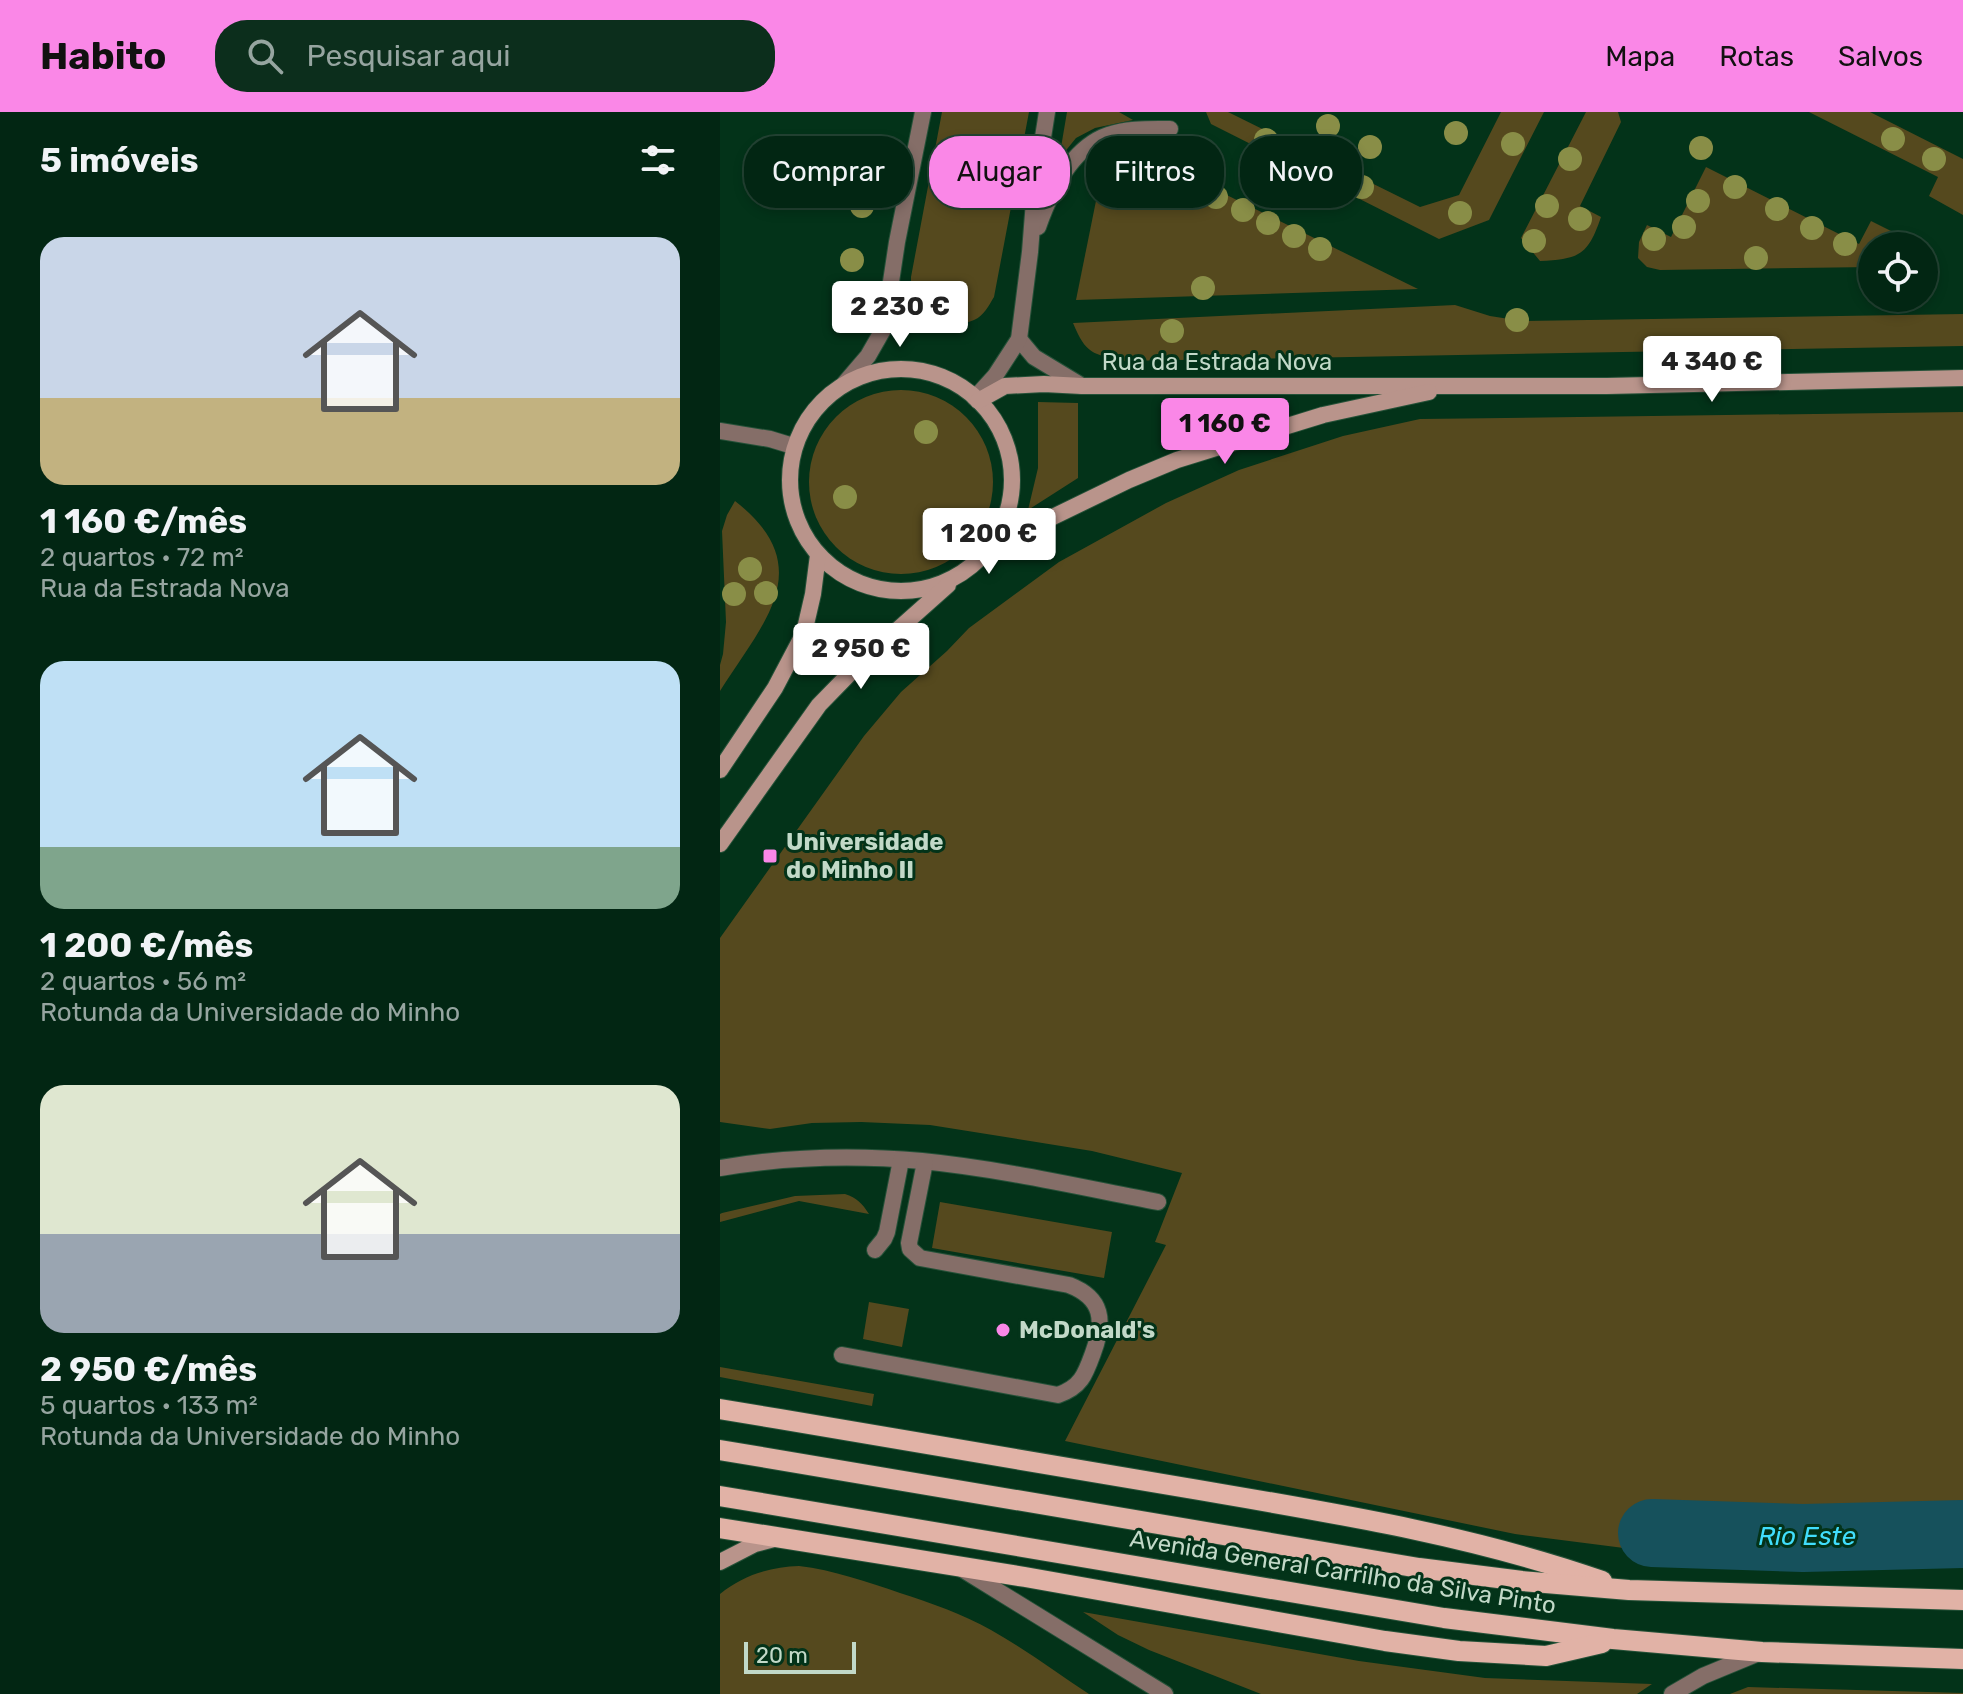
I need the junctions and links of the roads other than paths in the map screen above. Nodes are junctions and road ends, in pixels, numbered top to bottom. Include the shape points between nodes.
1 (923, 112) edge
2 (1047, 112) edge
3 (1170, 129) dead end
4 (1030, 252) junction
5 (1019, 339) junction
6 (1963, 378) edge
7 (844, 384) junction
8 (1082, 386) junction
9 (1460, 386) junction
10 (977, 400) junction
11 (720, 431) edge
12 (793, 446) junction
13 (991, 547) junction
14 (818, 555) junction
15 (960, 575) junction
16 (720, 770) edge
17 (720, 844) edge
18 (901, 1160) junction
19 (925, 1162) junction
20 (725, 1165) edge
21 (1158, 1202) dead end
22 (875, 1250) dead end
23 (842, 1355) dead end
24 (720, 1409) edge
25 (720, 1450) edge
26 (720, 1496) edge
27 (720, 1528) edge
28 (780, 1538) junction
29 (720, 1562) edge
30 (957, 1566) junction
31 (1629, 1590) junction
32 (1963, 1600) edge
33 (1618, 1640) junction
34 (1762, 1652) junction
35 (1963, 1659) edge
36 (1165, 1693) edge
37 (1672, 1694) edge

1 - 7 street via 884,328
2 - 4 street
3 - 4 street via 1135,129 1086,146 1067,167 1045,208
4 - 5 street
5 - 8 street via 1034,357
5 - 10 street
6 - 9 main road, Rua da Estrada Nova
7 - 10 main road via 872,372 903,369 934,374
7 - 12 main road via 820,403
8 - 9 main road, Rua da Estrada Nova
8 - 10 main road, Rua da Estrada Nova via 1005,386
9 - 13 main road, Rua da Estrada Nova via 1323,415 1177,460
10 - 13 main road via 997,423 1009,453 1013,486 1006,518
11 - 12 street
12 - 14 main road via 789,482 796,524
13 - 15 main road
14 - 15 main road via 847,579 883,591 921,590
14 - 16 main road via 804,633 775,688
15 - 17 main road via 819,705
18 - 19 street
18 - 20 street via 854,1157
18 - 22 street via 887,1232
19 - 21 street
19 - 23 street via 910,1249 920,1258 1083,1290 1099,1311 1101,1324 1086,1372 1058,1395
24 - 31 main road via 1451,1537
25 - 31 main road, Avenida General Carrilho da Silva Pinto via 1419,1568
26 - 33 main road, Avenida General Carrilho da Silva Pinto via 1444,1618
27 - 28 main road
28 - 29 main road
28 - 30 main road
30 - 33 main road via 1459,1651 1546,1656
30 - 36 street
31 - 32 main road, Avenida General Carrilho da Silva Pinto
33 - 34 main road, Avenida General Carrilho da Silva Pinto
34 - 35 main road, Avenida General Carrilho da Silva Pinto
34 - 37 street

